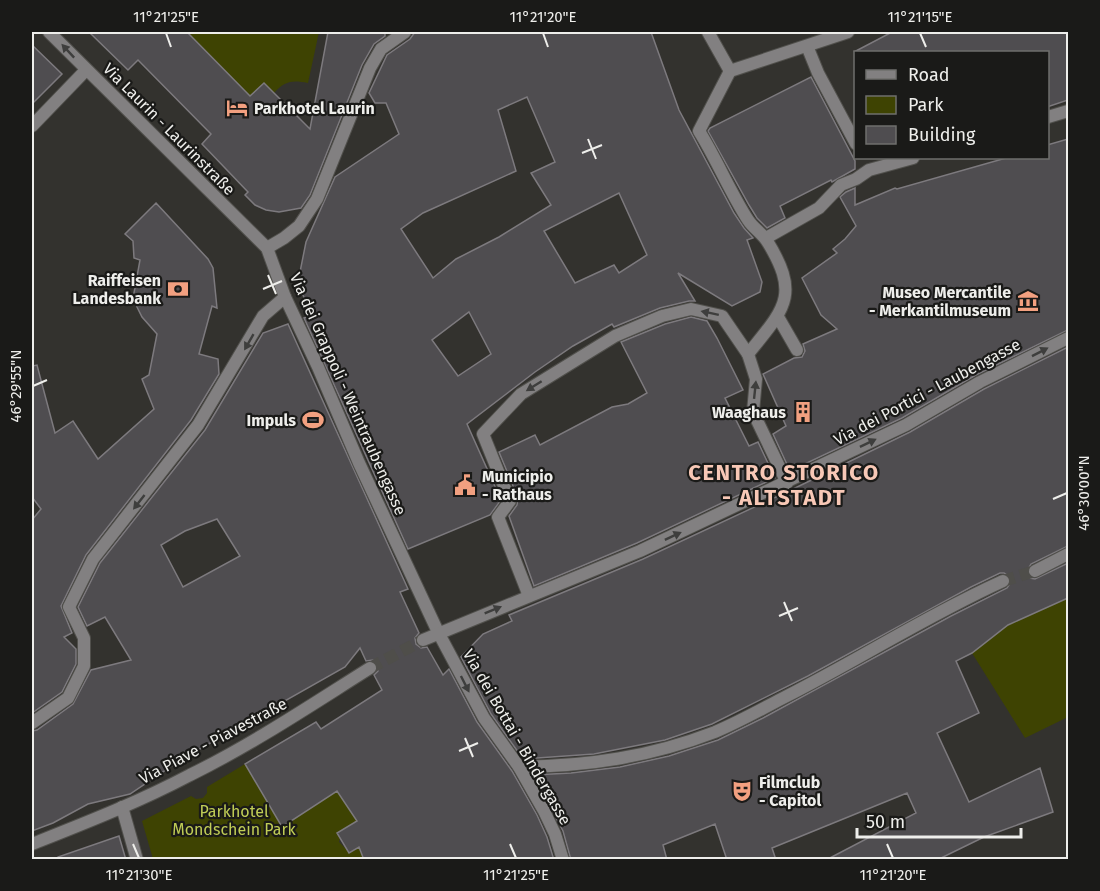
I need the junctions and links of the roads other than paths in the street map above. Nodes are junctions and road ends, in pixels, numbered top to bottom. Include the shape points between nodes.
1 (49, 32) edge
2 (405, 32) edge
3 (708, 32) edge
4 (848, 32) edge
5 (822, 36) edge
6 (807, 46) junction
7 (86, 70) junction
8 (730, 71) junction
9 (1068, 111) edge
10 (1049, 116) edge
11 (32, 126) edge
12 (854, 142) edge
13 (864, 159) edge
14 (909, 159) edge
15 (869, 170) junction
16 (766, 238) junction
17 (267, 248) junction
18 (285, 297) junction
19 (778, 317) junction
20 (1068, 338) edge
21 (797, 350) dead end
22 (748, 354) junction
23 (787, 483) junction
24 (1068, 554) edge
25 (1035, 571) tunnel mouth
26 (1003, 581) tunnel mouth
27 (529, 596) junction
28 (438, 632) junction
29 (423, 640) tunnel mouth
30 (370, 668) tunnel mouth
31 (32, 723) edge
32 (519, 767) junction
33 (122, 807) junction
34 (32, 844) edge
35 (137, 860) edge
36 (563, 860) edge

7 -> 1 street, Via Laurin - Laurinstraße
2 - 17 street via 381,49 370,68 317,200 299,226
3 - 8 street
4 - 5 street
5 - 6 street
6 - 8 street
6 - 12 street
7 - 11 street
7 - 17 street, Via Laurin - Laurinstraße
8 - 16 street via 699,131 749,222
9 - 10 street
13 - 15 street
14 - 15 street
15 - 16 street via 841,185 819,208
16 - 19 street via 784,273 786,300
17 - 18 street, Via dei Grappoli - Weintraubengasse
18 - 28 street, Via dei Grappoli - Weintraubengasse
18 -> 31 street via 263,316 198,425 93,559 69,607 84,638 84,666 68,698
19 - 21 street
19 - 22 street
23 -> 20 street, Via dei Portici - Laubengasse
23 -> 22 street via 753,412 756,379
22 -> 27 street via 722,316 691,309 662,316 615,336 521,394 483,434 510,501 498,517
27 -> 23 street, Via dei Portici - Laubengasse via 640,551
24 - 25 street
26 - 32 street via 717,731 599,763
28 -> 27 street, Via dei Portici - Laubengasse
28 - 29 street, Via dei Portici - Laubengasse
28 -> 32 street, Via dei Bottai - Bindergasse via 480,711
30 - 33 street, Via Piave - Piavestraße via 211,764
32 - 36 street, Via dei Bottai - Bindergasse via 555,834
33 - 34 street, Via Piave - Piavestraße
33 - 35 street

